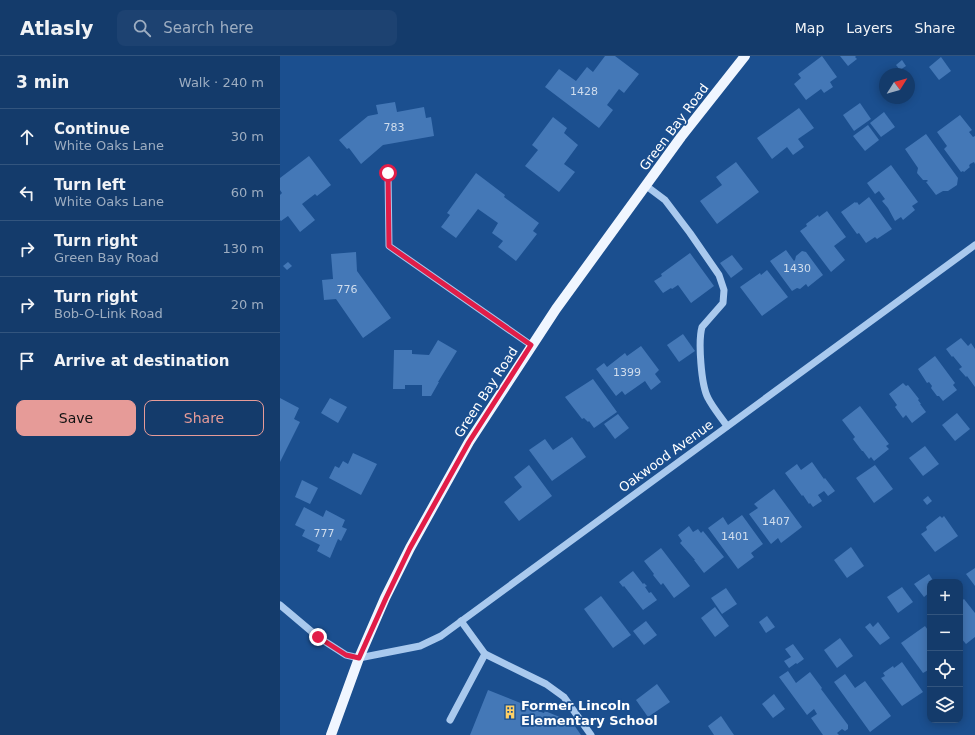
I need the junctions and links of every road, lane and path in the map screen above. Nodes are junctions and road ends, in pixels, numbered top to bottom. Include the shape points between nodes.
1 (745, 56) edge
2 (388, 173) dead end
3 (645, 186) junction
4 (975, 245) edge
5 (531, 345) junction
6 (727, 426) junction
7 (280, 605) edge
8 (461, 621) junction
9 (484, 654) junction
10 (359, 658) junction
11 (450, 720) dead end
12 (331, 735) edge
13 (591, 735) edge

1 - 3 main road, Green Bay Road
2 - 5 street via 389,246
3 - 5 main road, Green Bay Road
3 - 6 street via 665,200 719,275 724,290 723,303 700,332 702,382 707,397
4 - 6 street, Oakwood Avenue
5 - 10 main road, Green Bay Road via 469,442 410,548
6 - 8 street, Oakwood Avenue
7 - 10 street via 318,637 346,655
8 - 9 street
8 - 10 street, Oakwood Avenue via 441,636 420,646
9 - 11 street
9 - 13 street via 546,684 564,696
10 - 12 main road, Green Bay Road

